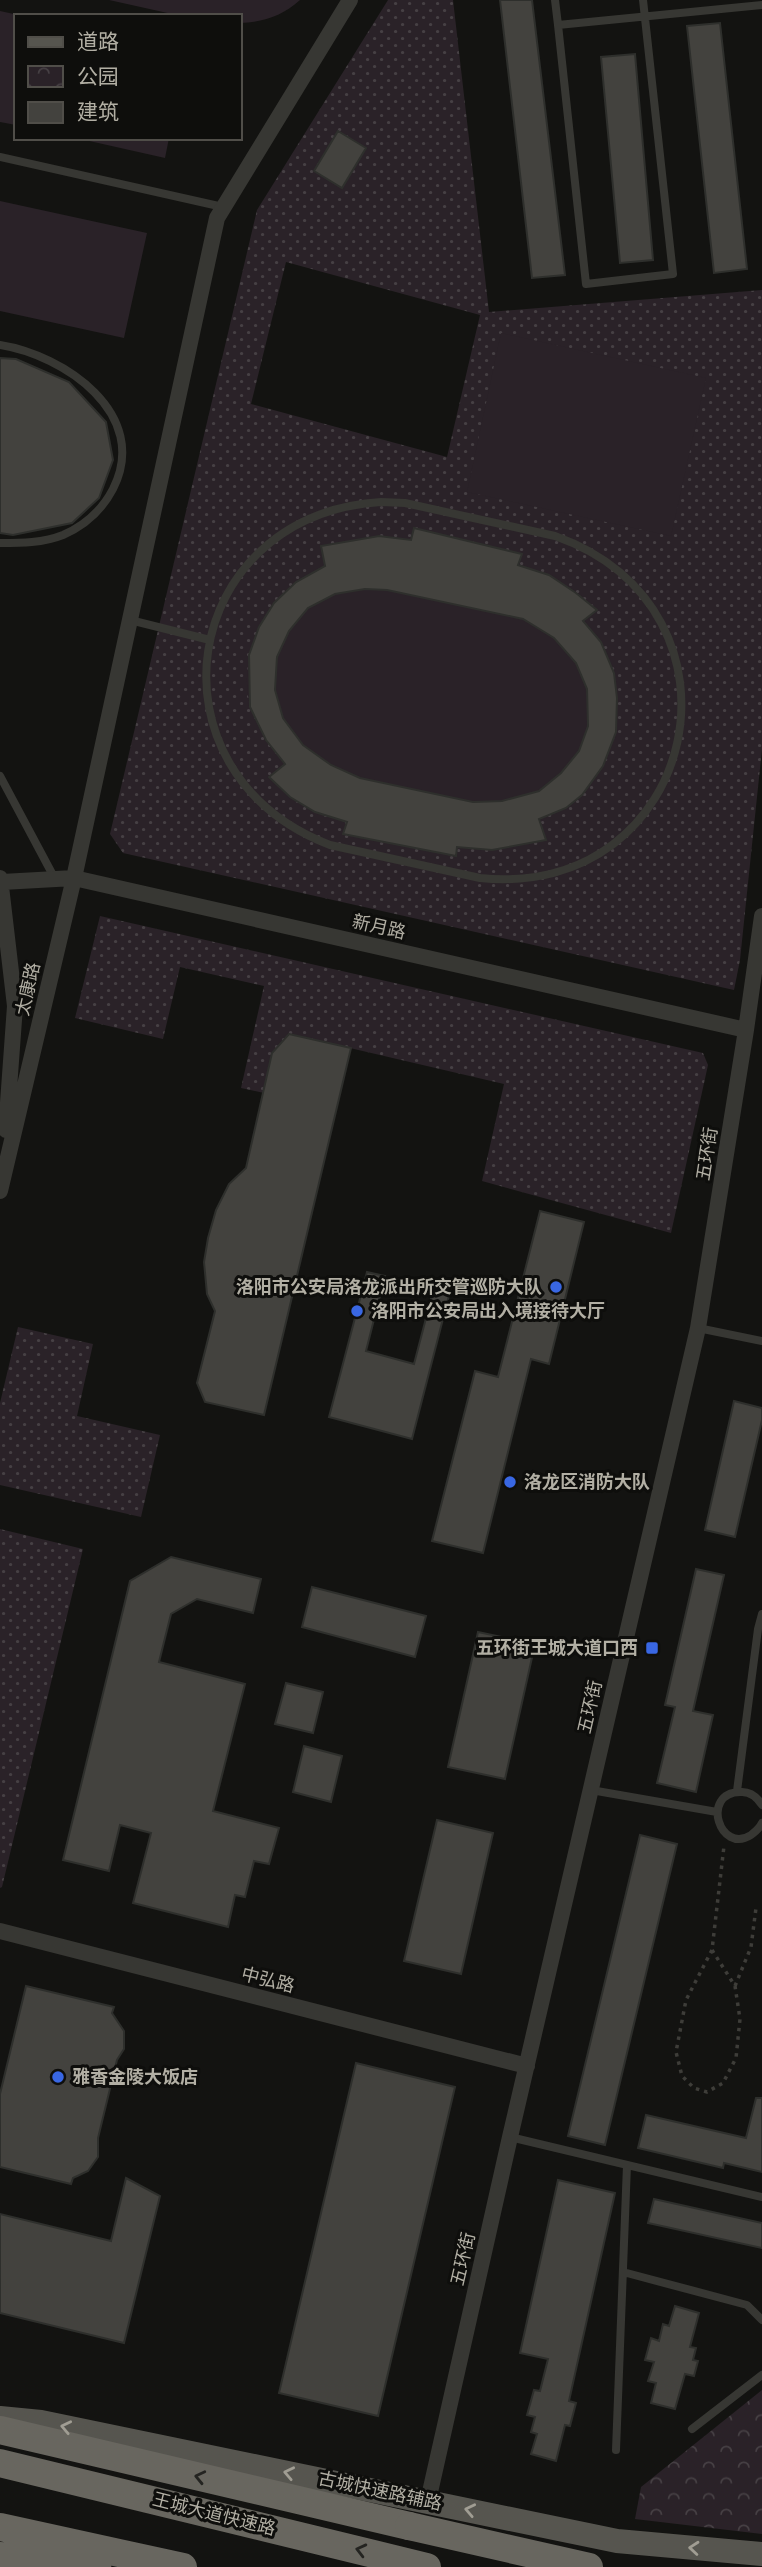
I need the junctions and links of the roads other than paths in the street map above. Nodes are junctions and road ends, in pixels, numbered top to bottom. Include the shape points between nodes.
1 (351, 0) edge
2 (555, 0) edge
3 (643, 0) edge
4 (762, 5) edge
5 (645, 16) junction
6 (558, 25) junction
7 (0, 157) edge
8 (223, 207) junction
9 (0, 345) edge
10 (0, 543) edge
11 (130, 620) junction
12 (210, 640) junction
13 (0, 776) edge
14 (74, 878) junction
15 (55, 879) junction
16 (1, 880) edge
17 (762, 916) edge
18 (746, 1030) junction
19 (0, 1166) edge
20 (0, 1191) edge
21 (698, 1328) junction
22 (762, 1341) edge
23 (762, 1614) edge
24 (590, 1790) junction
25 (737, 1791) junction
26 (762, 1805) edge
27 (717, 1812) junction
28 (762, 1823) edge
29 (0, 1931) edge
30 (527, 2066) junction
31 (510, 2137) junction
32 (627, 2165) junction
33 (762, 2197) edge
34 (623, 2272) junction
35 (762, 2320) edge
36 (762, 2375) edge
37 (0, 2418) edge
38 (692, 2429) dead end
39 (0, 2430) edge
40 (0, 2439) edge
41 (616, 2450) dead end
42 (0, 2463) edge
43 (428, 2501) junction
44 (202, 2511) junction
45 (0, 2527) edge
46 (762, 2554) edge
47 (0, 2558) edge
48 (30, 2567) edge
49 (166, 2567) edge
50 (183, 2567) edge
51 (427, 2567) edge
52 (589, 2567) edge

1 - 8 street, 太康路
2 - 6 lane
3 - 5 lane
4 - 5 lane
5 - 6 lane
5 - 6 lane via 673,274 586,284
7 - 8 lane
8 - 11 street, 太康路
9 - 10 lane via 49,360 95,391 116,422 122,465 103,507 83,524 44,540
11 - 12 lane
11 - 14 street, 太康路
12 - 12 lane via 206,687 215,734 225,756 268,811 330,845 480,878 545,877 585,862 629,830 651,806 678,746 681,679 659,616 615,566 555,536 405,503 334,508 291,527 254,557 227,595
13 - 15 lane
14 - 15 street, 新月路
14 - 18 street, 新月路
14 - 20 street, 太康路
15 - 16 street, 新月路
16 - 19 street via 15,1006
17 - 18 street, 五环街
18 - 21 street, 五环街
21 - 22 lane
21 - 24 street, 五环街
23 - 25 lane
24 - 27 lane
24 - 30 street, 五环街
25 - 26 lane via 752,1794
25 - 27 lane via 723,1798
27 - 28 lane via 720,1827 732,1837 747,1837
29 - 30 street, 中弘路
30 - 31 street, 五环街
31 - 32 lane
31 - 43 street, 五环街
32 - 33 lane
32 - 34 lane
34 - 35 lane via 747,2305
34 - 41 lane
36 - 38 lane
43 -> 37 main road, 古城快速路辅路 via 41,2422
52 -> 39 highway, bridge
40 - 44 highway
42 - 44 highway, 王城大道快速路
46 -> 43 main road, 古城快速路辅路 via 617,2541
51 -> 44 highway, 王城大道快速路
45 - 50 highway
47 - 48 highway
47 - 49 highway

